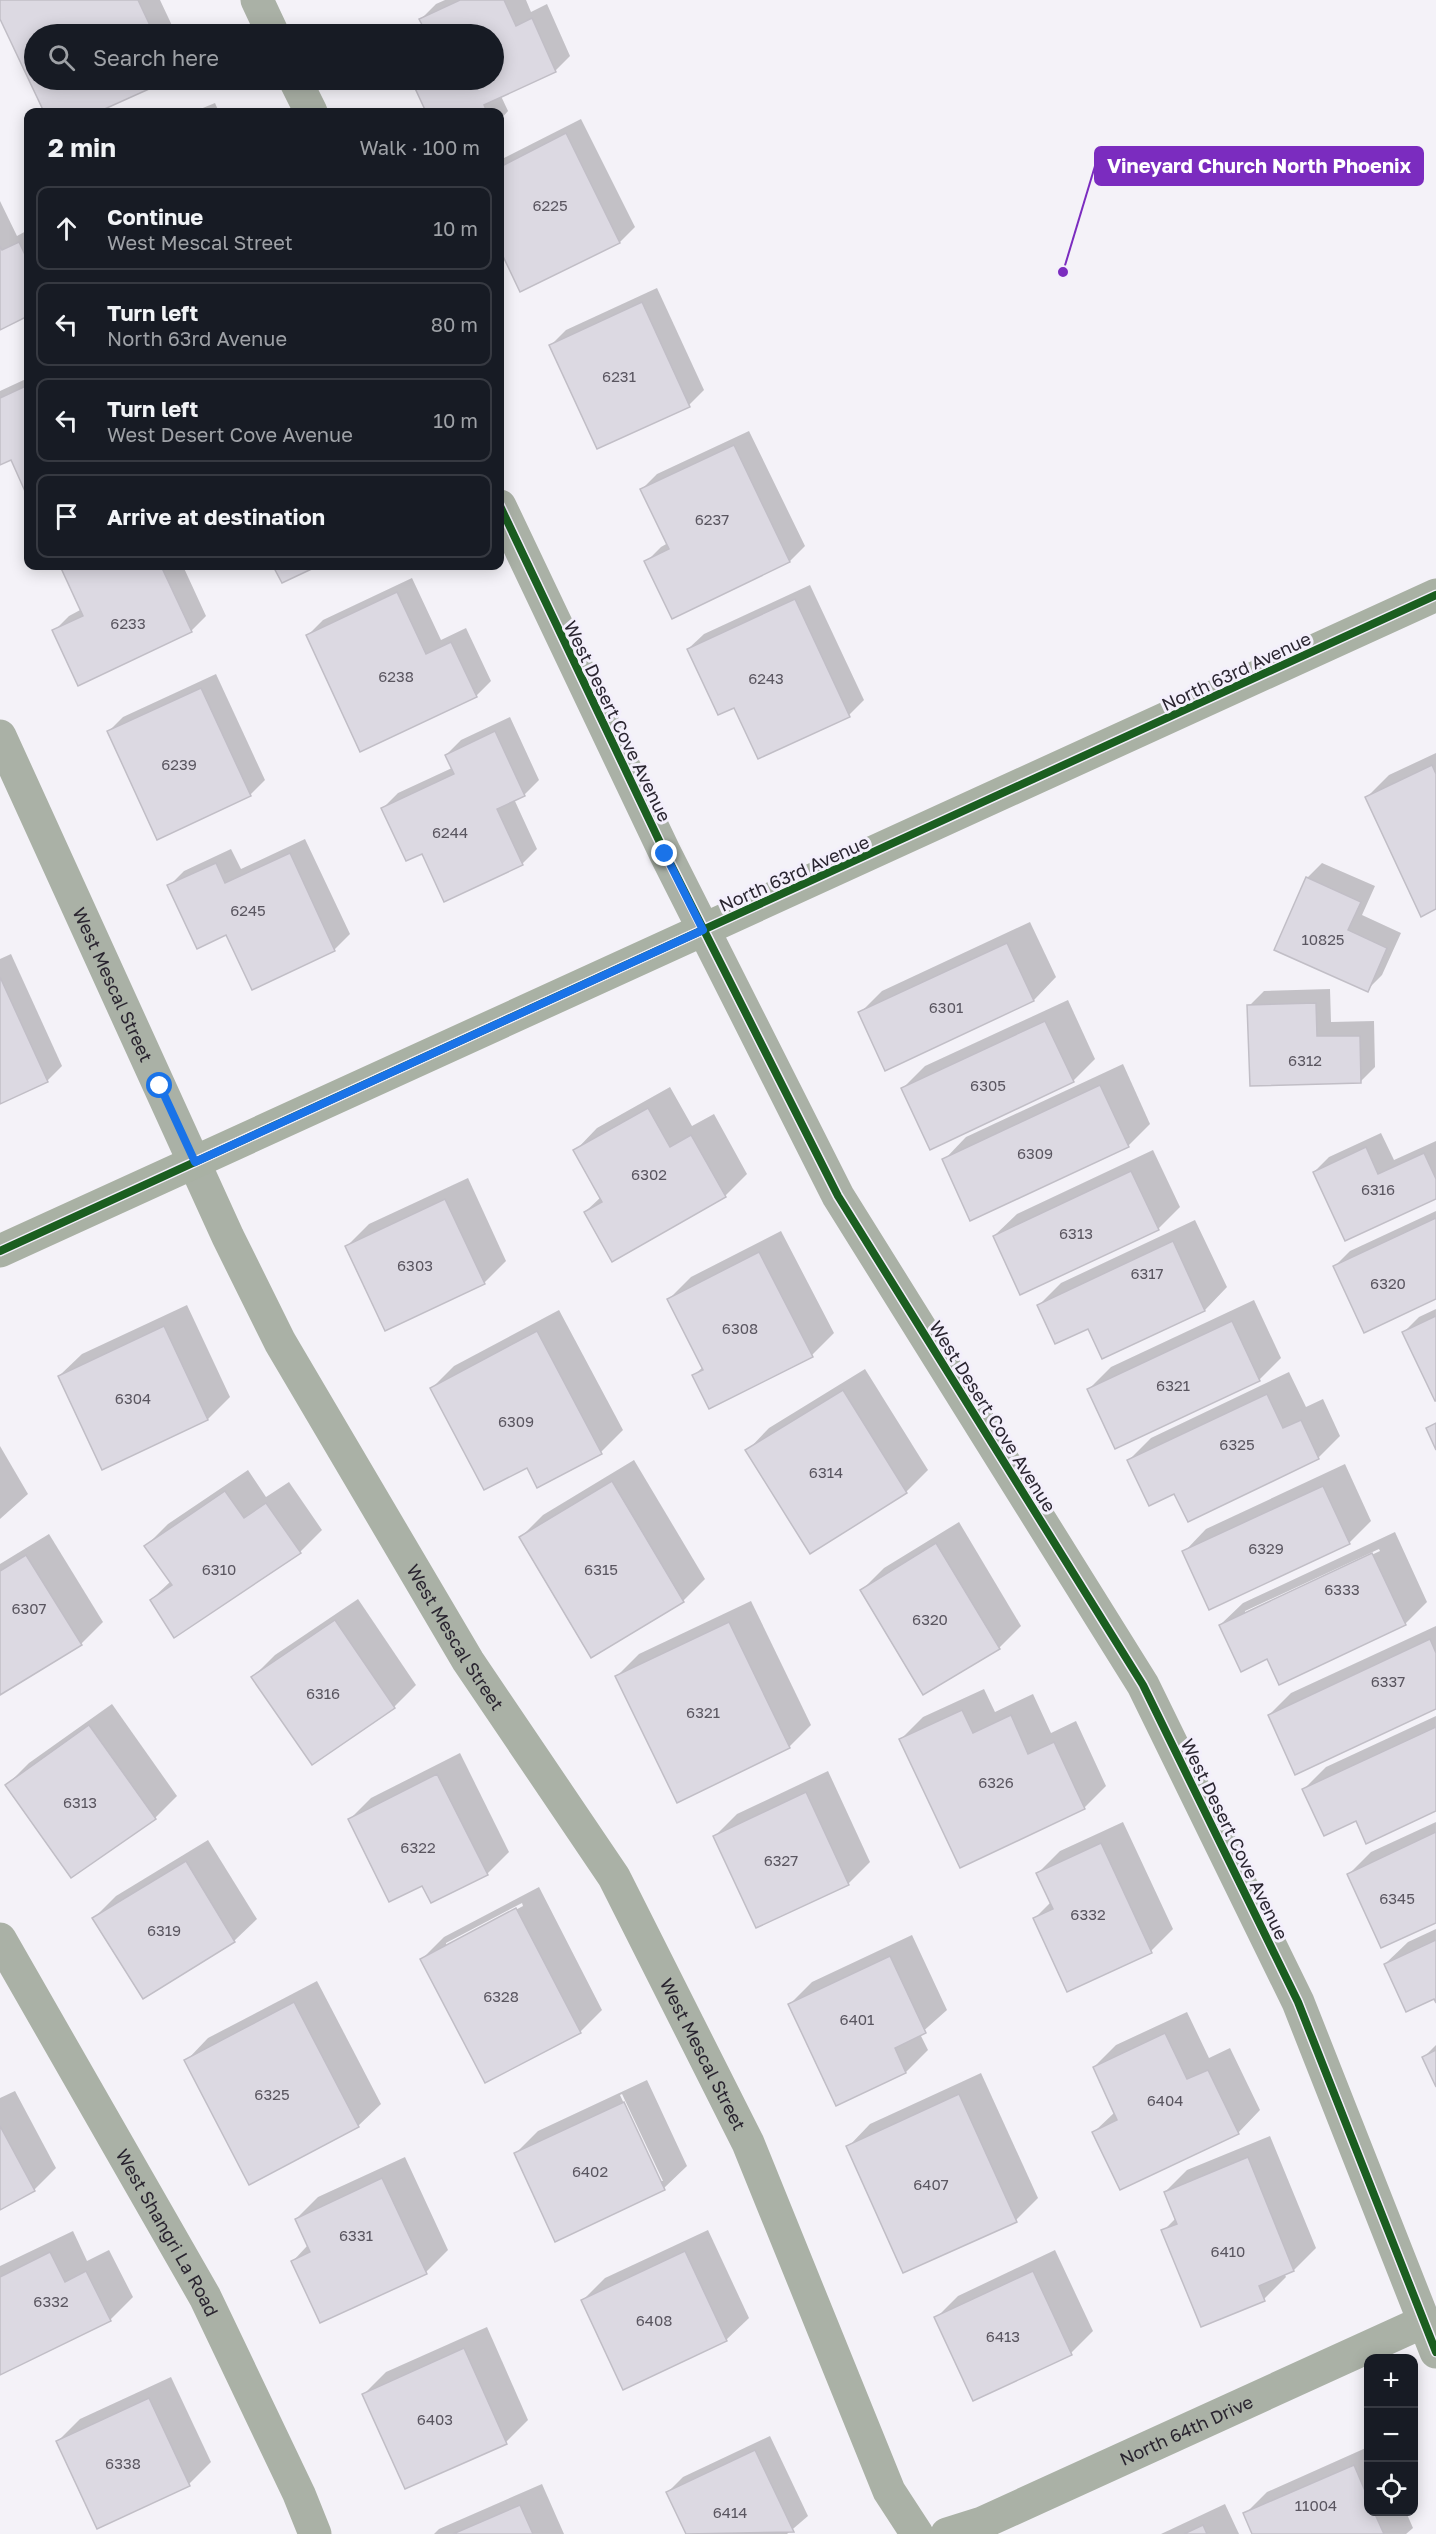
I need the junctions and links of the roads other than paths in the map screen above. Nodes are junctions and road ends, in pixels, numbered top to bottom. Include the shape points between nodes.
1 (257, 0) edge
2 (268, 24) edge
3 (300, 90) edge
4 (309, 108) edge
5 (504, 514) edge
6 (1436, 596) edge
7 (0, 736) edge
8 (703, 930) junction
9 (195, 1162) junction
10 (0, 1251) edge
11 (0, 1939) edge
12 (1423, 2322) junction
13 (1436, 2352) edge
14 (315, 2534) edge
15 (917, 2534) edge
16 (947, 2534) edge

1 - 2 street
3 - 4 street
5 - 8 street, West Desert Cove Avenue
6 - 8 street, North 63rd Avenue
7 - 9 street, West Mescal Street
8 - 9 street, North 63rd Avenue
8 - 12 street, West Desert Cove Avenue via 838,1196 1143,1685 1298,2002
9 - 10 street, North 63rd Avenue
9 - 15 street, West Mescal Street via 238,1258 304,1383 468,1661 614,1877 748,2143 889,2492
11 - 14 street, West Shangri La Road via 205,2297
12 - 13 street, West Desert Cove Avenue
12 - 16 street, North 64th Drive via 993,2518

